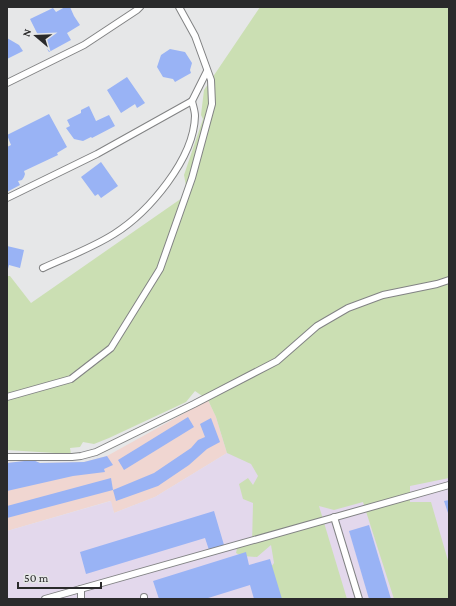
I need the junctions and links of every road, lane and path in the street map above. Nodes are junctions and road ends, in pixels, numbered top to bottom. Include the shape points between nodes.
1 (140, 7) edge
2 (179, 7) edge
3 (207, 71) junction
4 (7, 83) edge
5 (192, 101) junction
6 (7, 198) edge
7 (43, 268) dead end
8 (449, 280) edge
9 (7, 397) edge
10 (7, 457) edge
11 (449, 485) edge
12 (334, 517) junction
13 (81, 589) junction
14 (45, 599) edge
15 (81, 599) edge
16 (359, 599) edge

1 - 4 lane via 84,45
2 - 3 lane via 195,36
3 - 5 lane
3 - 9 lane via 211,80 212,104 192,178 160,269 111,348 71,379
5 - 6 lane via 97,154
5 - 7 lane via 195,115 185,155 153,201 116,233
8 - 10 lane via 383,295 348,308 316,326 277,361 96,452 72,457
11 - 12 lane
12 - 13 lane
12 - 16 lane
13 - 14 lane
13 - 15 lane

